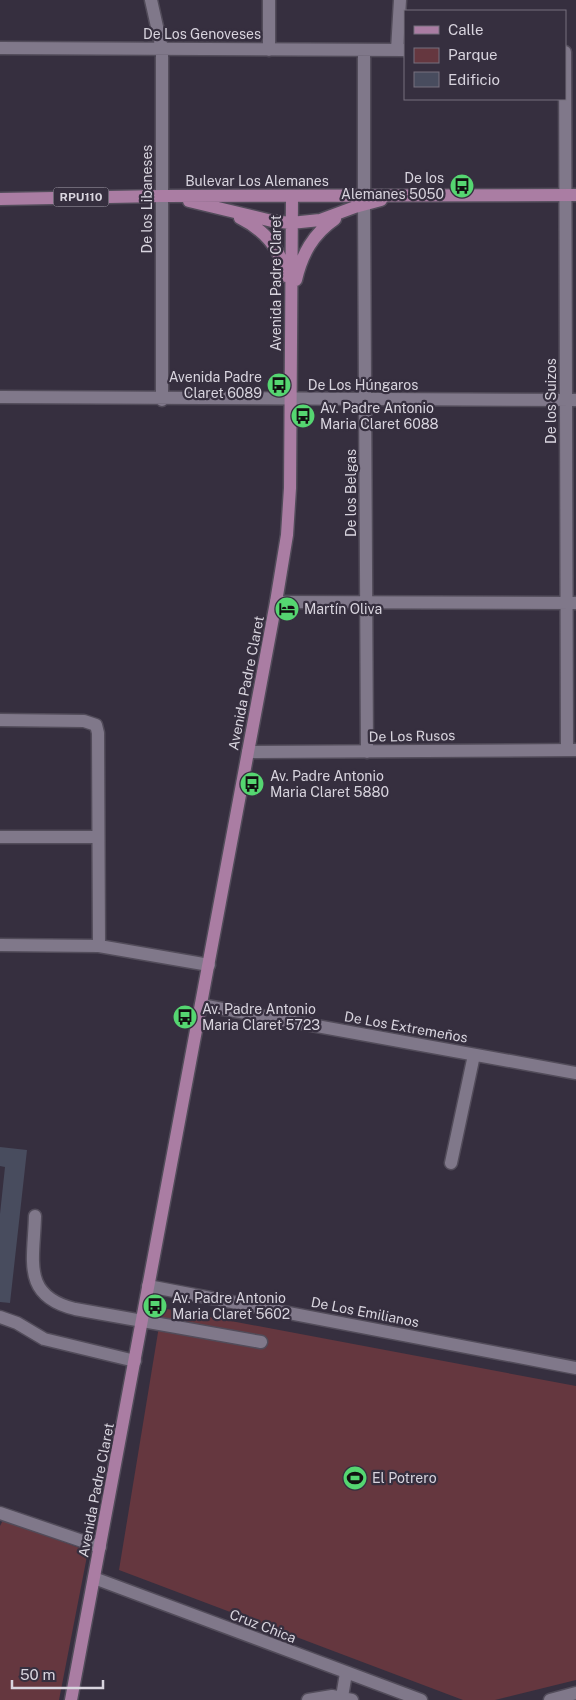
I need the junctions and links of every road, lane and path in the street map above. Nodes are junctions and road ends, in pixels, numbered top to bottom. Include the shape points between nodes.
1 (151, 0) edge
2 (269, 0) edge
3 (400, 0) edge
4 (0, 48) edge
5 (162, 49) junction
6 (269, 50) junction
7 (364, 50) junction
8 (401, 50) edge
9 (566, 76) edge
10 (571, 195) edge
11 (162, 196) junction
12 (292, 197) junction
13 (0, 199) edge
14 (361, 202) junction
15 (222, 209) junction
16 (291, 223) junction
17 (291, 312) junction
18 (0, 397) edge
19 (162, 400) junction
20 (290, 400) junction
21 (365, 400) junction
22 (571, 400) edge
23 (276, 602) junction
24 (366, 603) junction
25 (572, 603) edge
26 (0, 720) edge
27 (572, 750) edge
28 (248, 752) junction
29 (367, 752) junction
30 (0, 837) edge
31 (98, 837) junction
32 (0, 945) edge
33 (99, 946) junction
34 (209, 965) junction
35 (202, 1005) junction
36 (474, 1055) junction
37 (576, 1074) edge
38 (451, 1164) dead end
39 (35, 1216) dead end
40 (148, 1286) junction
41 (0, 1317) edge
42 (143, 1320) junction
43 (261, 1342) dead end
44 (135, 1361) junction
45 (576, 1368) edge
46 (0, 1514) edge
47 (100, 1547) junction
48 (94, 1578) junction
49 (346, 1673) junction
50 (576, 1693) edge
51 (347, 1698) edge
52 (71, 1700) edge
53 (308, 1700) edge
54 (421, 1700) edge
55 (550, 1700) edge

1 - 5 street, De los Libaneses
2 - 6 street
3 - 8 street
4 - 5 street, De Los Genoveses
5 - 6 street, De Los Genoveses
5 - 11 street, De los Libaneses
6 - 7 street, De Los Genoveses
7 - 8 street, De Los Genoveses
7 - 14 street, De los Belgas
9 - 10 street, De los Suizos
10 - 14 main road, Bulevar Los Alemanes / RPU110 via 413,196
10 - 22 street, De los Suizos
11 - 12 main road, Bulevar Los Alemanes / RPU110
11 - 13 main road, Bulevar Los Alemanes / RPU110
11 - 15 main road, Bulevar Los Alemanes / RPU110
11 - 19 street, De los Libaneses
12 - 14 main road, Bulevar Los Alemanes / RPU110
12 - 16 main road, Avenida Padre Claret
14 - 16 main road, Bulevar Los Alemanes / RPU110 via 320,220
14 - 17 main road via 325,226 308,248 297,276
14 - 21 street, De los Belgas
15 - 16 main road, Bulevar Los Alemanes / RPU110
15 - 17 main road via 255,226 277,250 284,268
16 - 17 main road, Avenida Padre Claret
17 - 20 main road, Avenida Padre Claret
18 - 19 street, De Los Húngaros
19 - 20 street, De Los Húngaros
20 - 21 street, De Los Húngaros
20 - 23 main road, Avenida Padre Claret via 287,535
21 - 22 street, De Los Húngaros
21 - 24 street, De los Belgas
22 - 25 street, De los Suizos
23 - 24 street
23 - 28 main road, Avenida Padre Claret
24 - 25 street
24 - 29 street, De los Belgas
25 - 27 street, De los Suizos
26 - 31 street via 84,721 96,725
27 - 29 street, De Los Rusos
28 - 29 street, De Los Rusos
28 - 34 main road, Avenida Padre Claret
30 - 31 street
31 - 33 street
32 - 33 street
33 - 34 street
34 - 35 main road, Avenida Padre Claret
35 - 36 street, De Los Extremeños
35 - 40 main road, Avenida Padre Claret
36 - 37 street, De Los Extremeños
36 - 38 street
39 - 42 street via 34,1274 42,1293 63,1306
40 - 42 main road, Avenida Padre Claret
40 - 45 street, De Los Emilianos
41 - 44 street via 44,1338
42 - 43 street
42 - 44 main road, Avenida Padre Claret
44 - 47 main road, Avenida Padre Claret
46 - 47 street
47 - 48 main road, Avenida Padre Claret
48 - 49 street, Cruz Chica
48 - 52 main road, Avenida Padre Claret
49 - 51 street
49 - 54 street, Cruz Chica
50 - 55 street
51 - 53 street via 322,1696

